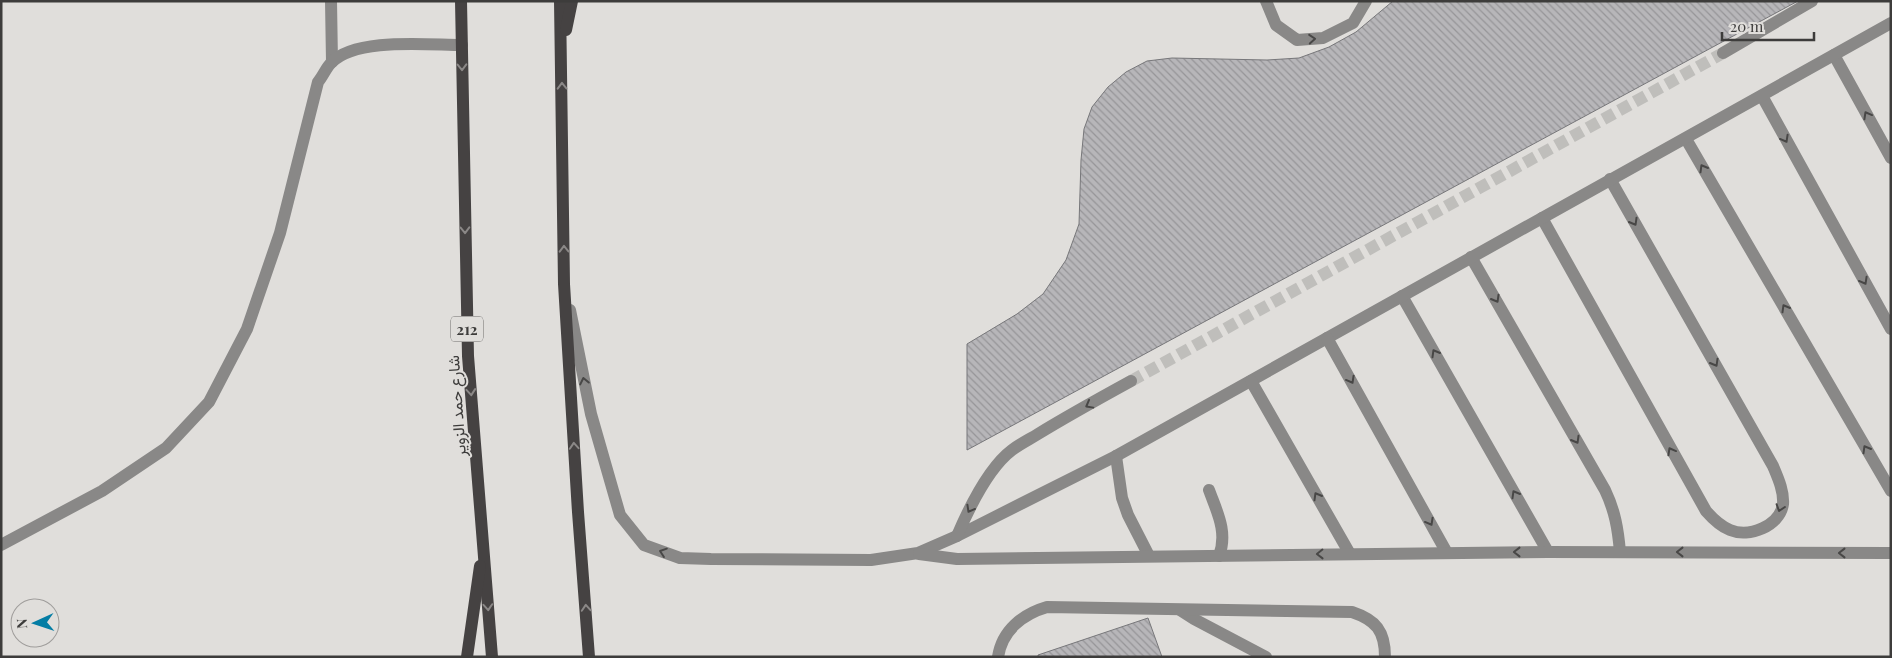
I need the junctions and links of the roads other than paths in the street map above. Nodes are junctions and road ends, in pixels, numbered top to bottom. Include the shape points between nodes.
1 (331, 1) edge
2 (461, 1) edge
3 (560, 1) edge
4 (572, 1) edge
5 (1266, 1) edge
6 (1366, 1) edge
7 (1812, 1) edge
8 (1891, 23) edge
9 (462, 44) junction
10 (1724, 53) tunnel mouth
11 (562, 55) junction
12 (1834, 55) junction
13 (332, 62) junction
14 (1762, 96) junction
15 (1686, 138) junction
16 (1891, 158) edge
17 (1610, 179) junction
18 (1542, 218) junction
19 (1471, 257) junction
20 (564, 284) junction
21 (1402, 296) junction
22 (1891, 329) edge
23 (1327, 338) junction
24 (1131, 380) tunnel mouth
25 (1251, 380) junction
26 (1116, 456) junction
27 (1209, 490) dead end
28 (1891, 491) edge
29 (957, 536) junction
30 (483, 541) junction
31 (1, 545) edge
32 (1548, 552) junction
33 (1620, 552) junction
34 (1447, 553) junction
35 (1891, 553) edge
36 (918, 554) junction
37 (1350, 554) junction
38 (1149, 556) junction
39 (1219, 556) junction
40 (1180, 610) junction
41 (467, 657) edge
42 (492, 657) edge
43 (590, 657) edge
44 (998, 657) edge
45 (1266, 657) edge
46 (1385, 657) edge

1 - 13 street
2 - 9 main road, شارع حمد الزوير / 212
3 - 11 main road
4 - 11 main road
5 -> 6 street via 1276,25 1297,40 1323,38 1353,22
7 - 10 street
8 - 12 street
9 - 13 street via 376,45 352,49
9 -> 30 main road, شارع حمد الزوير / 212 via 468,356
20 -> 11 main road
12 - 14 street
16 -> 12 street
13 - 31 street via 318,82 280,233 248,329 209,402 166,448 102,491
14 - 15 street
14 -> 22 street
15 - 17 street
28 -> 15 street
17 - 18 street
17 -> 18 street via 1773,466 1782,489 1783,503 1768,526 1752,532 1731,531 1714,521 1706,511
18 - 19 street
19 - 21 street
19 -> 33 street via 1605,490 1617,521
36 -> 20 street via 871,560 680,558 644,545 620,515 591,414
43 -> 20 main road
21 - 23 street
32 -> 21 street
23 - 25 street
23 -> 34 street
24 -> 29 street via 1011,450 979,493
25 - 26 street
37 -> 25 street
26 - 29 street
26 - 38 street via 1122,498
27 - 39 street via 1223,533
29 - 36 street
30 - 41 main road
30 -> 42 main road, شارع حمد الزوير / 212
32 - 33 street
32 -> 34 street
35 -> 33 street
34 - 37 street
36 - 38 street via 957,559
37 -> 39 street
38 - 39 street
40 - 44 street via 1047,607 1021,618 1011,628 1003,639
40 - 45 street
40 - 46 street via 1352,612 1371,620 1378,628 1385,645

